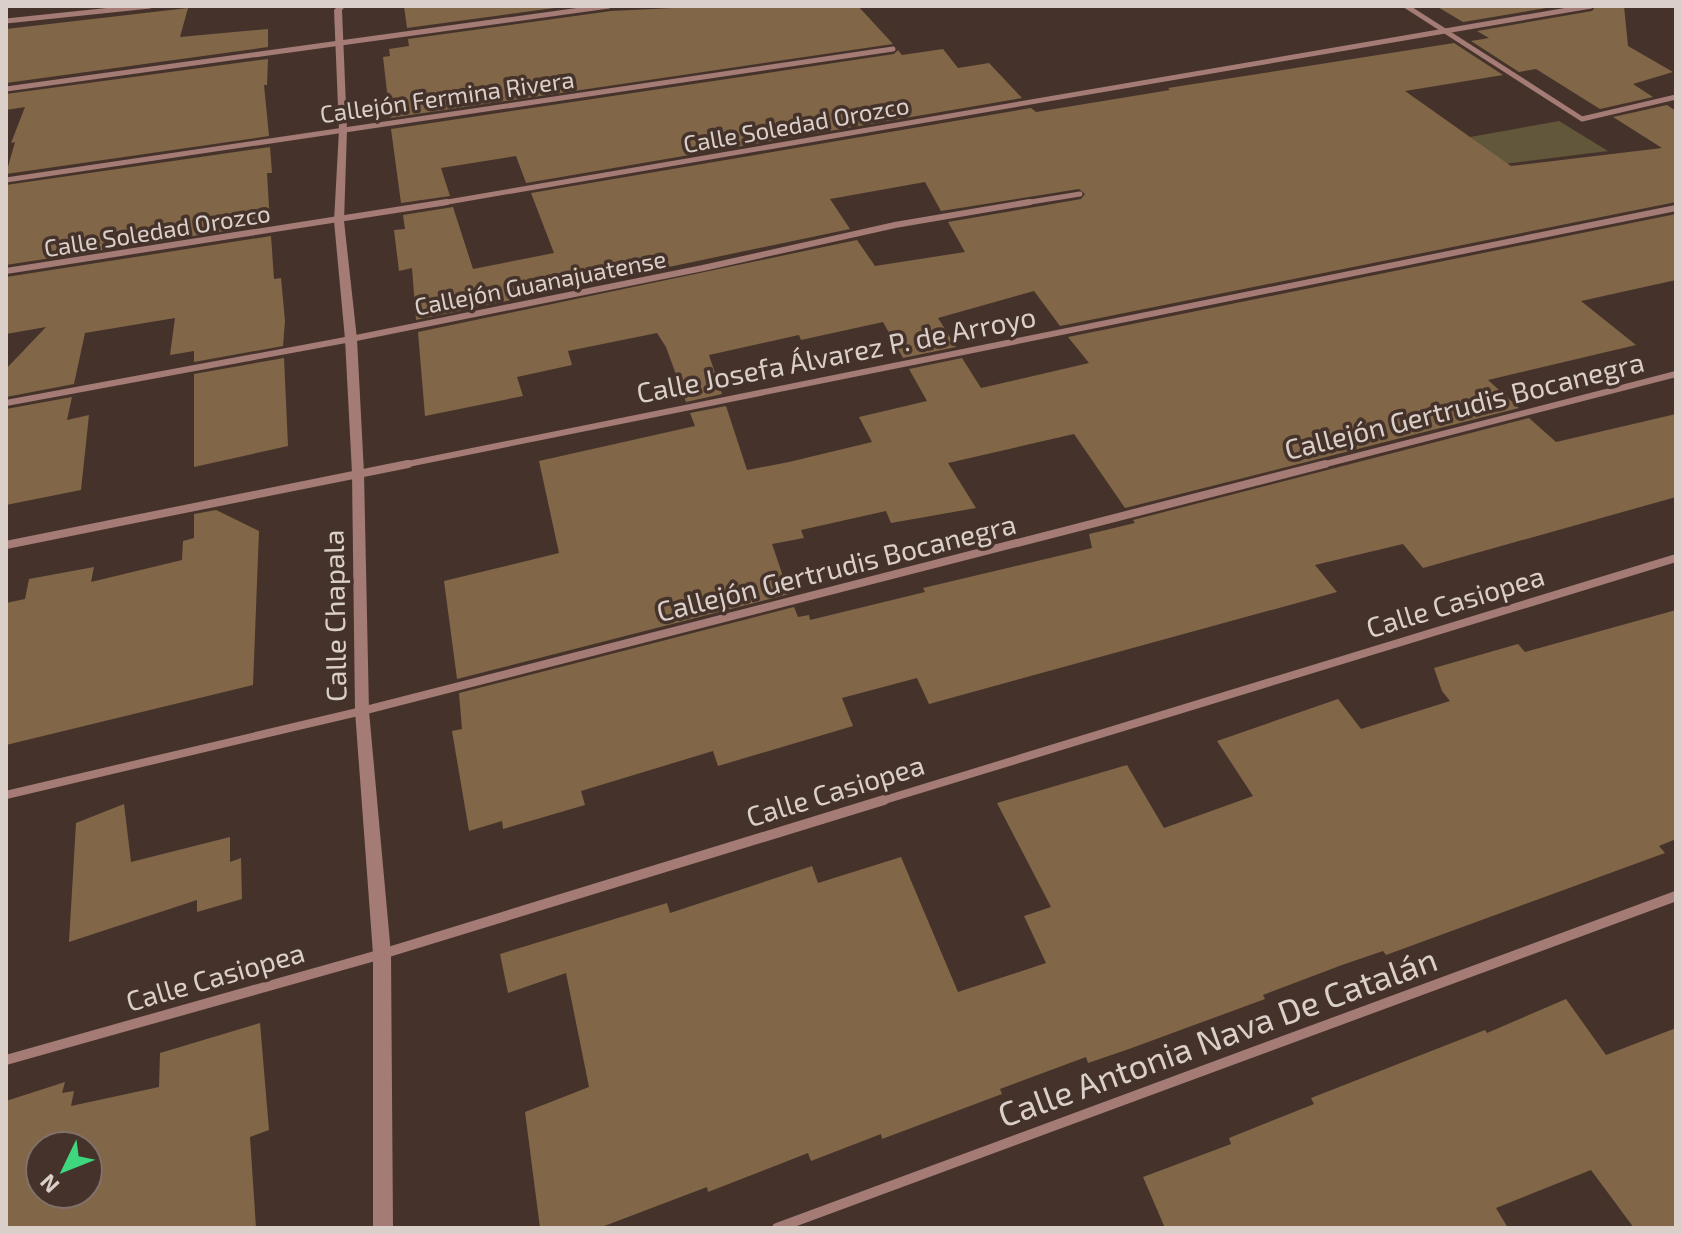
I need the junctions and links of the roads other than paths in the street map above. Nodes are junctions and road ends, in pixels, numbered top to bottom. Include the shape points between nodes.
1 (150, 6) edge
2 (342, 6) edge
3 (609, 6) edge
4 (1406, 6) edge
5 (1591, 6) edge
6 (6, 21) edge
7 (1445, 31) junction
8 (337, 43) junction
9 (893, 49) dead end
10 (6, 89) edge
11 (1676, 97) edge
12 (343, 130) junction
13 (6, 180) edge
14 (1080, 194) dead end
15 (1676, 208) edge
16 (339, 221) junction
17 (6, 271) edge
18 (351, 339) junction
19 (1676, 374) edge
20 (6, 403) edge
21 (358, 473) junction
22 (6, 545) edge
23 (1676, 558) edge
24 (362, 711) junction
25 (6, 795) edge
26 (1676, 896) edge
27 (382, 954) junction
28 (6, 1060) edge
29 (383, 1228) edge
30 (777, 1228) edge

1 - 6 street
2 - 8 street, Calle Chapala
3 - 8 street
4 - 7 street
5 - 7 street, Calle Soledad Orozco
7 - 11 street via 1582,119
7 - 16 street, Calle Soledad Orozco
8 - 10 street
8 - 12 street, Calle Chapala
9 - 12 street, Callejón Fermina Rivera
12 - 13 street, Callejón Fermina Rivera
12 - 16 street, Calle Chapala
14 - 18 street, Callejón Guanajuatense via 895,225
15 - 21 street, Calle Josefa Álvarez P. de Arroyo
16 - 17 street, Calle Soledad Orozco
16 - 18 street, Calle Chapala
18 - 20 street, Callejón Guanajuatense
18 - 21 street, Calle Chapala
19 - 24 street, Callejón Gertrudis Bocanegra
21 - 22 street, Calle Josefa Álvarez P. de Arroyo
21 - 24 street, Calle Chapala
23 - 27 street, Calle Casiopea
24 - 25 street, Callejón Gertrudis Bocanegra
24 - 27 street, Calle Chapala
26 - 30 street, Calle Antonia Nava De Catalán
27 - 28 street, Calle Casiopea
27 - 29 street, Calle Chapala

